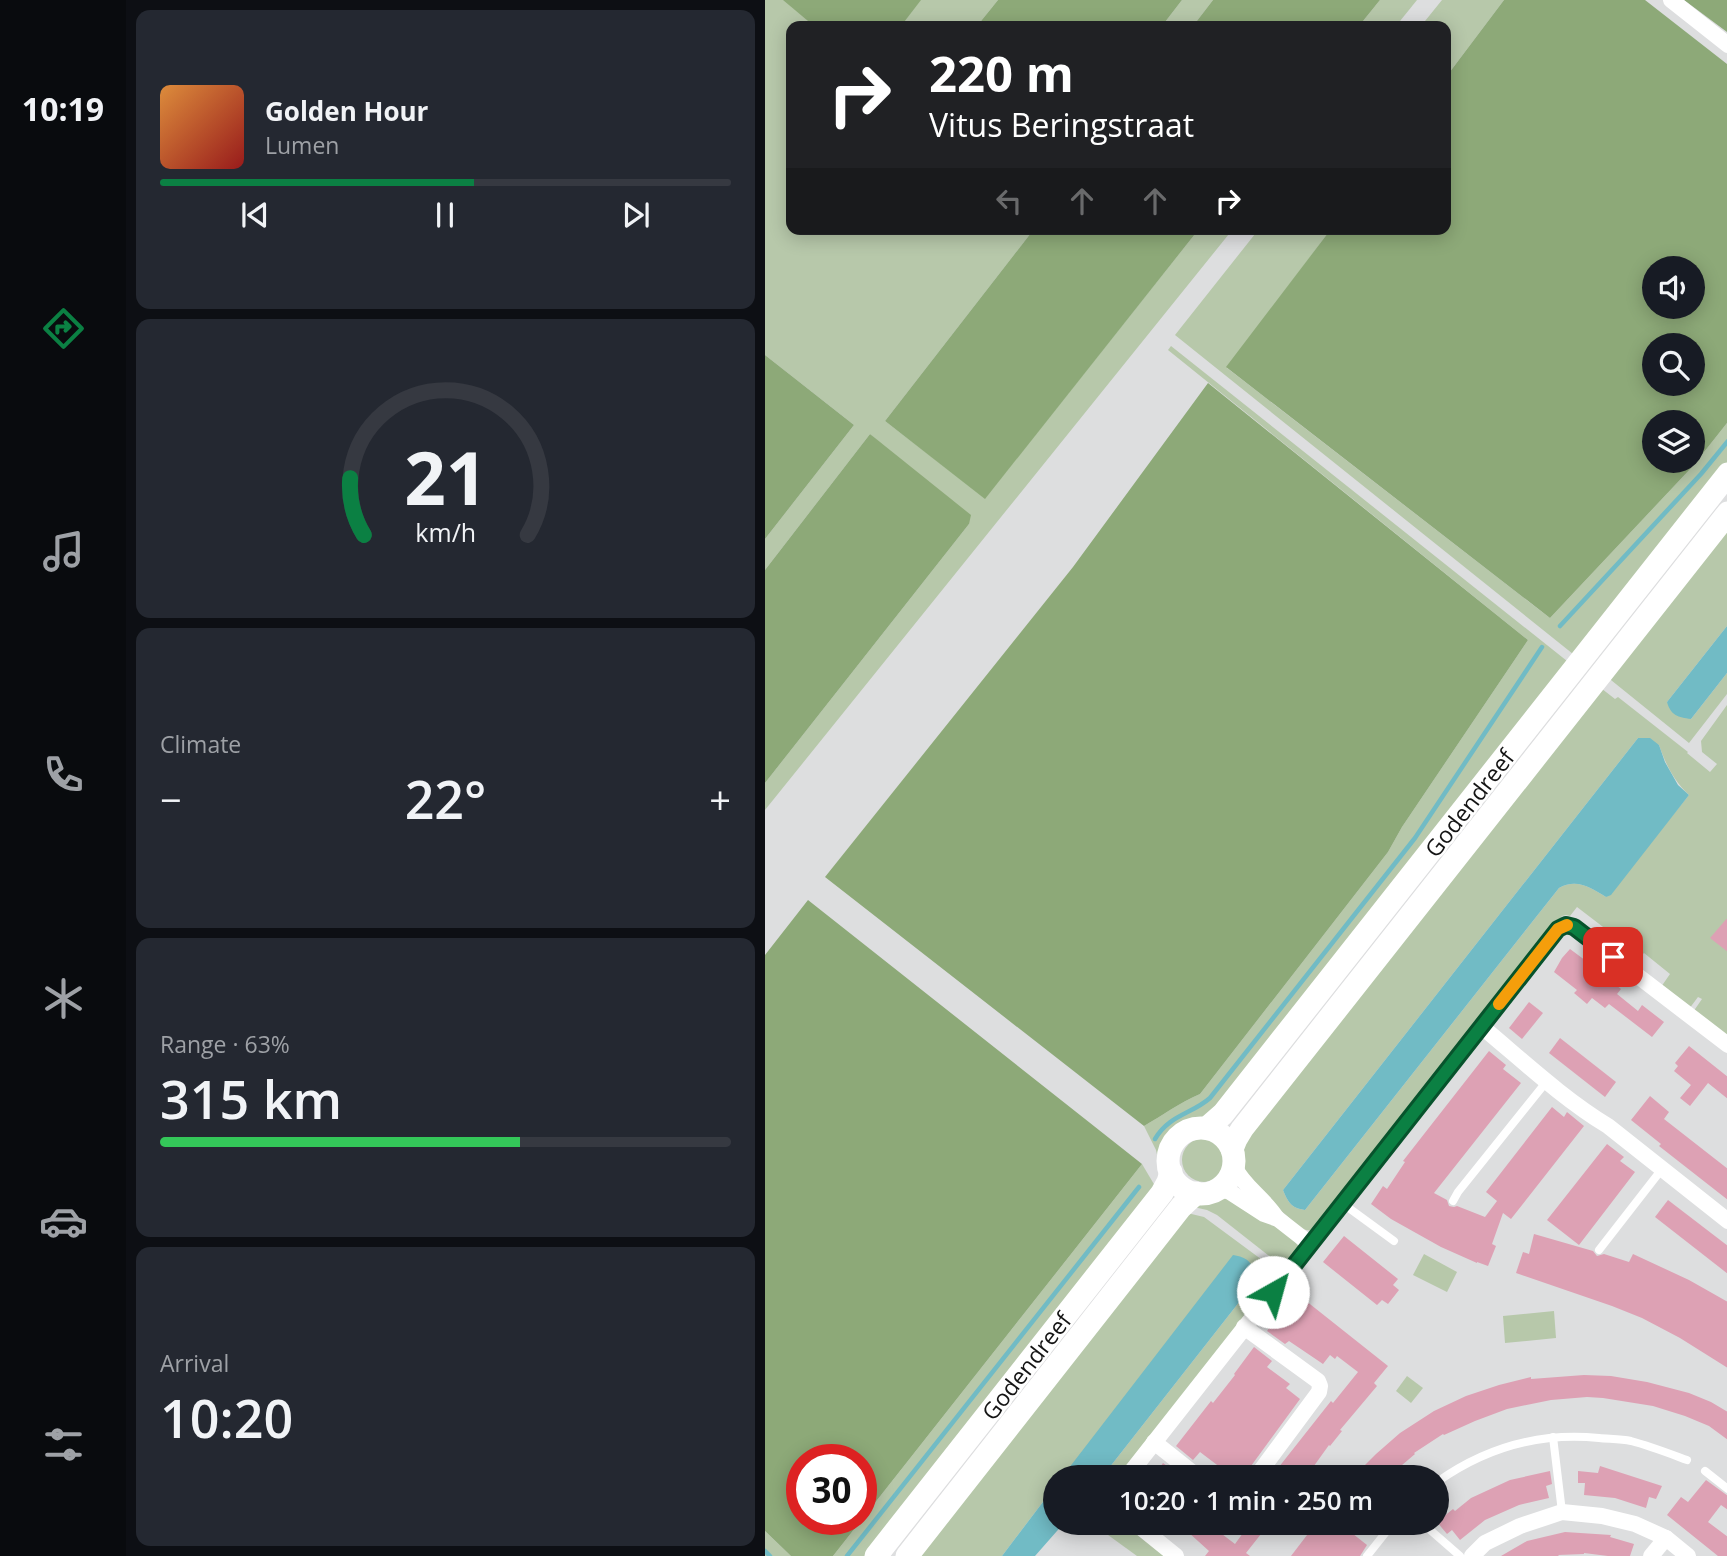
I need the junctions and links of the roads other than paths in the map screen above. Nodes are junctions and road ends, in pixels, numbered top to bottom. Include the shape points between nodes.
1 (1671, 0) edge
2 (1727, 45) edge
3 (1727, 474) edge
4 (1727, 513) edge
5 (1481, 1026) junction
6 (1727, 1045) edge
7 (1547, 1081) junction
8 (1207, 1128) junction
9 (1233, 1157) junction
10 (1662, 1169) junction
11 (1171, 1172) junction
12 (1206, 1192) junction
13 (1453, 1201) dead end
14 (1342, 1203) junction
15 (1278, 1219) junction
16 (1727, 1221) edge
17 (1394, 1241) dead end
18 (1310, 1244) junction
19 (1599, 1250) dead end
20 (1244, 1327) junction
21 (1553, 1437) junction
22 (1154, 1442) junction
23 (1687, 1460) dead end
24 (1136, 1465) edge
25 (1183, 1465) edge
26 (1265, 1465) edge
27 (1705, 1471) dead end
28 (1449, 1474) edge
29 (1727, 1489) edge
30 (1562, 1512) junction
31 (1150, 1535) edge
32 (1384, 1535) edge
33 (1436, 1535) edge
34 (1666, 1538) junction
35 (876, 1556) edge
36 (907, 1556) edge
37 (1176, 1556) edge
38 (1368, 1556) edge
39 (1460, 1556) edge
40 (1471, 1556) edge
41 (1651, 1556) edge
42 (1688, 1556) edge

1 - 2 street
3 - 8 main road, Godendreef via 1223,1114
4 - 9 main road, Godendreef via 1242,1129
5 - 6 street via 1558,929 1566,925
5 - 7 street
5 - 14 street
7 - 10 street
7 - 13 lane
8 - 9 main road via 1222,1135
8 - 11 main road via 1190,1130 1176,1140 1169,1156
9 - 12 main road via 1228,1180
9 - 15 street via 1241,1179
10 - 16 street
10 - 19 lane
11 - 12 main road via 1188,1191
11 - 35 main road, Godendreef via 1162,1193
12 - 15 street via 1225,1190
12 - 36 main road, Godendreef via 1181,1207
14 - 17 lane
14 - 18 street
15 - 18 street
18 - 20 street
20 - 22 street
20 - 26 street via 1320,1386
21 - 23 lane via 1629,1440
21 - 28 lane via 1496,1450
21 - 30 lane
22 - 24 street
22 - 25 street
27 - 29 lane
30 - 34 street via 1635,1524
30 - 40 street via 1520,1525 1485,1543
31 - 37 street
32 - 38 lane
33 - 39 lane
34 - 41 street
34 - 42 street

